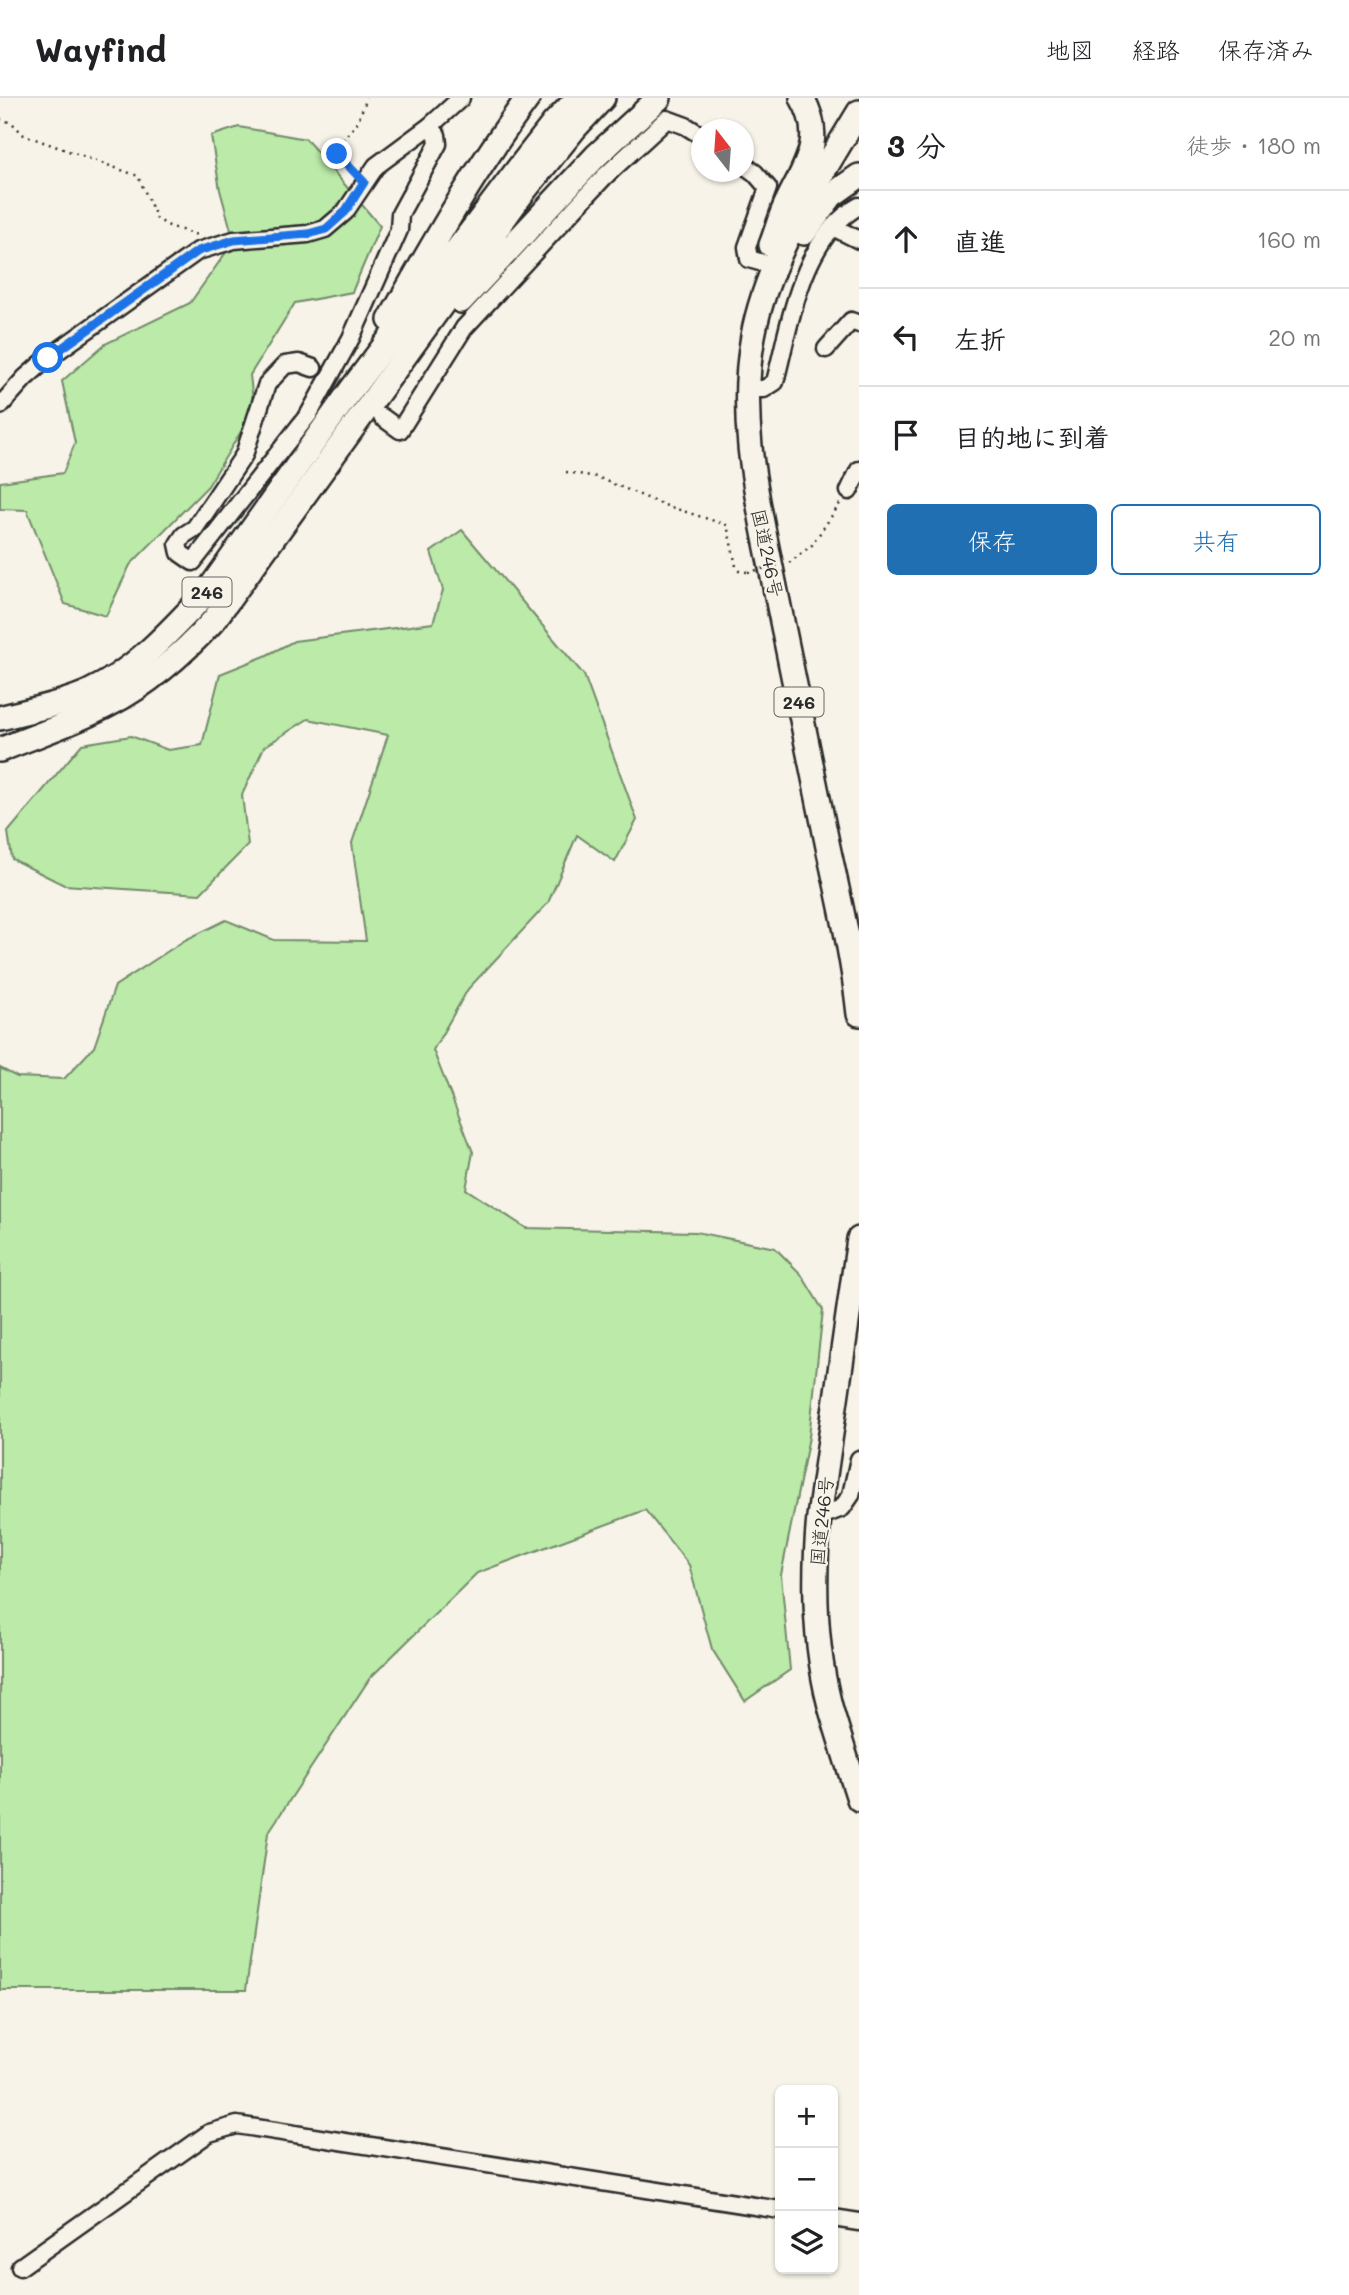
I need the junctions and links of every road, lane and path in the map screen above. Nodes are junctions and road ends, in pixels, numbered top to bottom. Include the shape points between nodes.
1 (361, 98) edge
2 (367, 98) edge
3 (461, 98) edge
4 (528, 98) edge
5 (578, 98) edge
6 (603, 98) edge
7 (659, 98) edge
8 (802, 98) edge
9 (366, 104) junction
10 (859, 112) edge
11 (0, 120) edge
12 (430, 126) junction
13 (691, 129) edge
14 (754, 172) edge
15 (859, 176) edge
16 (364, 182) junction
17 (859, 206) edge
18 (834, 227) junction
19 (859, 240) edge
20 (224, 243) junction
21 (763, 263) junction
22 (764, 292) junction
23 (859, 324) edge
24 (753, 335) junction
25 (827, 349) dead end
26 (313, 368) tunnel mouth
27 (351, 390) junction
28 (746, 390) junction
29 (0, 406) edge
30 (378, 408) junction
31 (859, 470) edge
32 (566, 472) dead end
33 (849, 491) joint
34 (0, 718) edge
35 (0, 750) edge
36 (859, 1014) edge
37 (859, 1239) edge
38 (859, 1459) edge
39 (819, 1517) junction
40 (859, 1799) edge
41 (775, 2209) edge
42 (838, 2219) edge
43 (859, 2222) edge
44 (20, 2267) dead end

1 - 9 path
2 - 9 path
3 - 12 street
4 - 27 highway via 460,198
5 - 27 highway via 518,169
6 - 30 highway via 524,191
7 - 30 highway via 596,156 490,268
8 - 21 highway via 813,130 810,158
9 - 16 path via 336,148
10 - 22 highway, 国道246号 / 246 via 803,206
11 - 20 path via 12,123 24,135 138,176 157,219
12 - 16 street via 376,166
12 - 26 street via 438,144 400,214 399,230 351,338 309,414 193,562 180,553 178,544 195,528 244,455 267,384 285,365
13 - 30 street via 667,120 604,177 464,328 400,430
14 - 21 street via 768,188 747,247 749,259
15 - 24 highway via 817,212
16 - 20 street via 345,212 326,229
17 - 18 street
18 - 19 street
18 - 28 street via 805,274 775,382 764,389
20 - 29 street via 198,251 81,334 25,377
21 - 22 highway
22 - 24 highway, 国道246号 / 246
23 - 25 street via 851,321
24 - 28 highway, 国道246号 / 246
27 - 34 highway, 246 via 208,591 136,663 88,692
28 - 36 highway, 国道246号 / 246 via 750,465
30 - 35 highway via 195,640 144,683 109,705
31 - 33 street
32 - 33 path, bridge via 597,477 727,525 736,566 748,572 789,563 812,545
37 - 39 highway, 国道246号
38 - 39 street via 851,1495 842,1508
39 - 40 highway, 国道246号 via 819,1644 830,1704
41 - 44 street via 237,2125 209,2133
42 - 43 street

